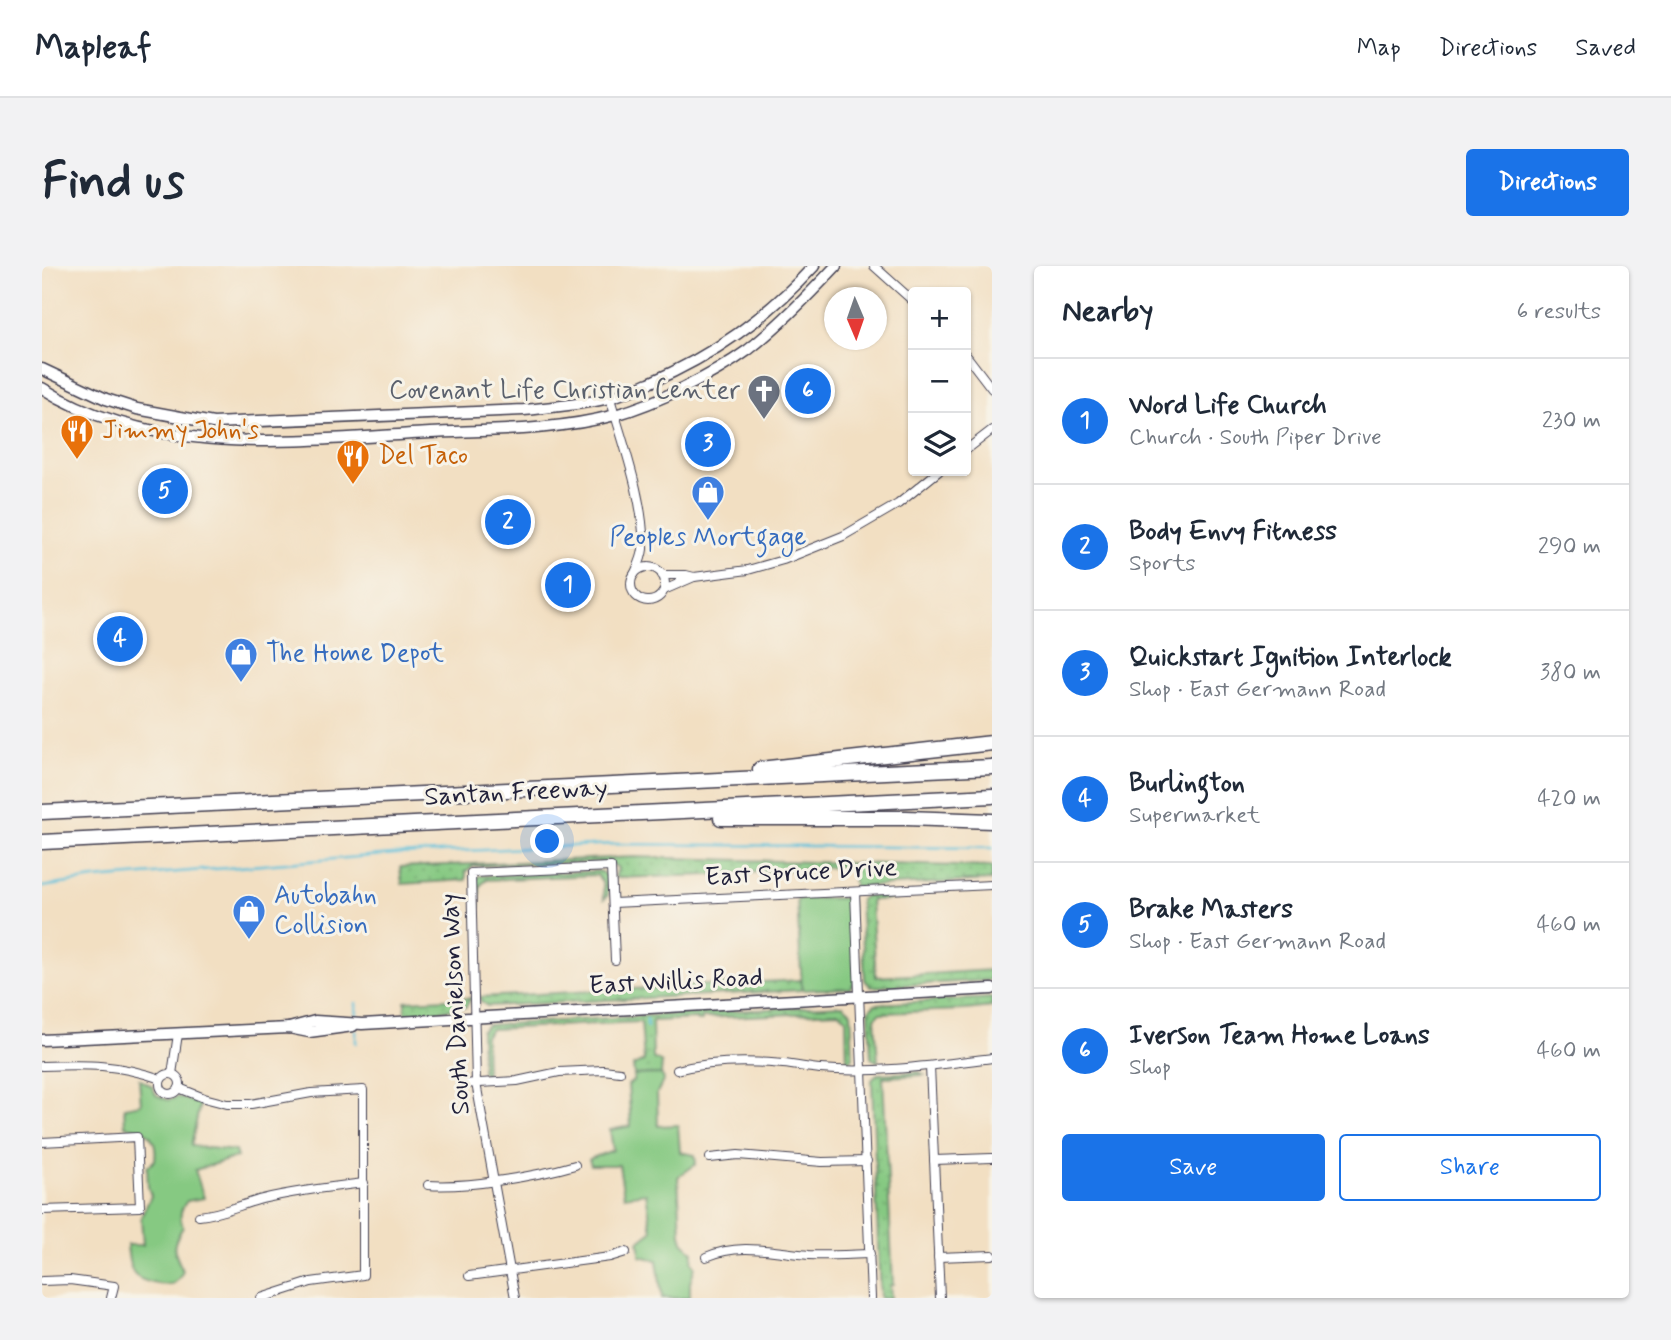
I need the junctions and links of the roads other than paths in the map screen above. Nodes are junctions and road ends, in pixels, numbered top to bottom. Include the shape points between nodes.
1 (814, 266) edge
2 (836, 266) edge
3 (874, 266) edge
4 (908, 297) edge
5 (971, 362) edge
6 (42, 369) edge
7 (56, 377) junction
8 (42, 378) edge
9 (42, 388) edge
10 (992, 389) edge
11 (610, 398) junction
12 (615, 415) junction
13 (992, 430) edge
14 (971, 446) edge
15 (933, 476) edge
16 (643, 546) junction
17 (654, 568) junction
18 (634, 575) junction
19 (663, 575) junction
20 (694, 577) junction
21 (664, 590) junction
22 (992, 743) edge
23 (992, 767) edge
24 (696, 781) junction
25 (992, 796) edge
26 (42, 803) edge
27 (200, 804) junction
28 (42, 812) edge
29 (605, 813) junction
30 (992, 821) edge
31 (110, 838) junction
32 (42, 842) edge
33 (42, 850) edge
34 (992, 884) edge
35 (855, 892) junction
36 (613, 903) junction
37 (615, 960) dead end
38 (992, 989) edge
39 (860, 995) junction
40 (475, 1016) junction
41 (178, 1034) junction
42 (42, 1040) edge
43 (992, 1058) edge
44 (42, 1066) edge
45 (930, 1066) junction
46 (862, 1069) junction
47 (677, 1070) dead end
48 (620, 1072) dead end
49 (172, 1074) junction
50 (161, 1079) junction
51 (476, 1083) junction
52 (460, 1084) dead end
53 (179, 1088) junction
54 (42, 1142) edge
55 (710, 1158) dead end
56 (992, 1158) edge
57 (934, 1160) junction
58 (867, 1161) junction
59 (575, 1166) dead end
60 (493, 1180) junction
61 (364, 1183) junction
62 (428, 1185) dead end
63 (42, 1210) edge
64 (198, 1216) dead end
65 (626, 1252) dead end
66 (870, 1254) junction
67 (992, 1255) edge
68 (706, 1257) dead end
69 (938, 1257) junction
70 (512, 1272) junction
71 (469, 1276) dead end
72 (42, 1281) edge
73 (111, 1298) edge
74 (261, 1298) edge
75 (515, 1298) edge
76 (871, 1298) edge
77 (940, 1298) edge

1 - 11 main road via 758,320 694,363
2 - 12 main road via 746,351 673,392
3 - 4 street
5 - 10 street
6 - 7 main road
7 - 8 main road
7 - 11 main road via 137,409 213,423 524,410
9 - 12 main road via 75,406 126,423 173,434 240,440 528,428
11 - 12 street
12 - 16 street via 637,500
13 - 14 street
15 - 20 street via 898,504 844,536 748,570
16 - 17 street
16 - 18 street
17 - 18 street via 643,568
17 - 19 street
18 - 21 street via 631,586 641,599 652,600
19 - 20 street
19 - 21 street
20 - 21 street
22 - 24 highway via 735,771
23 - 24 highway, Santan Freeway
24 - 27 highway, Santan Freeway
25 - 29 highway, Santan Freeway
26 - 27 highway via 167,799
27 - 28 highway, Santan Freeway
29 - 30 highway via 643,820
29 - 31 highway, Santan Freeway
31 - 32 highway, Santan Freeway
31 - 33 highway
34 - 35 street, East Spruce Drive
35 - 36 street, East Spruce Drive
35 - 39 street
36 - 37 street
36 - 40 street, South Danielson Way via 611,867 471,873
38 - 39 main road, East Willis Road
39 - 40 main road, East Willis Road
39 - 46 street
40 - 41 main road, East Willis Road via 316,1032 289,1028
40 - 51 street, South Danielson Way
41 - 42 main road, East Willis Road
41 - 49 street
43 - 45 street
44 - 50 street via 117,1066
45 - 46 street
45 - 57 street
46 - 47 street via 754,1063
46 - 58 street
48 - 51 street via 559,1072
49 - 50 street
49 - 53 street via 179,1080
50 - 53 street via 166,1092
51 - 52 street
51 - 60 street, South Danielson Way
53 - 61 street via 226,1104 363,1090
54 - 63 street via 137,1138 140,1207
55 - 58 street via 738,1155
56 - 57 street
57 - 69 street
58 - 66 street
59 - 60 street
60 - 62 street
60 - 70 street, South Danielson Way
61 - 64 street via 298,1190
61 - 74 street via 363,1275 311,1282
65 - 70 street
66 - 68 street via 810,1255 757,1249 723,1250
66 - 76 street
67 - 69 street
69 - 77 street
70 - 71 street
70 - 75 street, South Danielson Way
72 - 73 street via 114,1286

